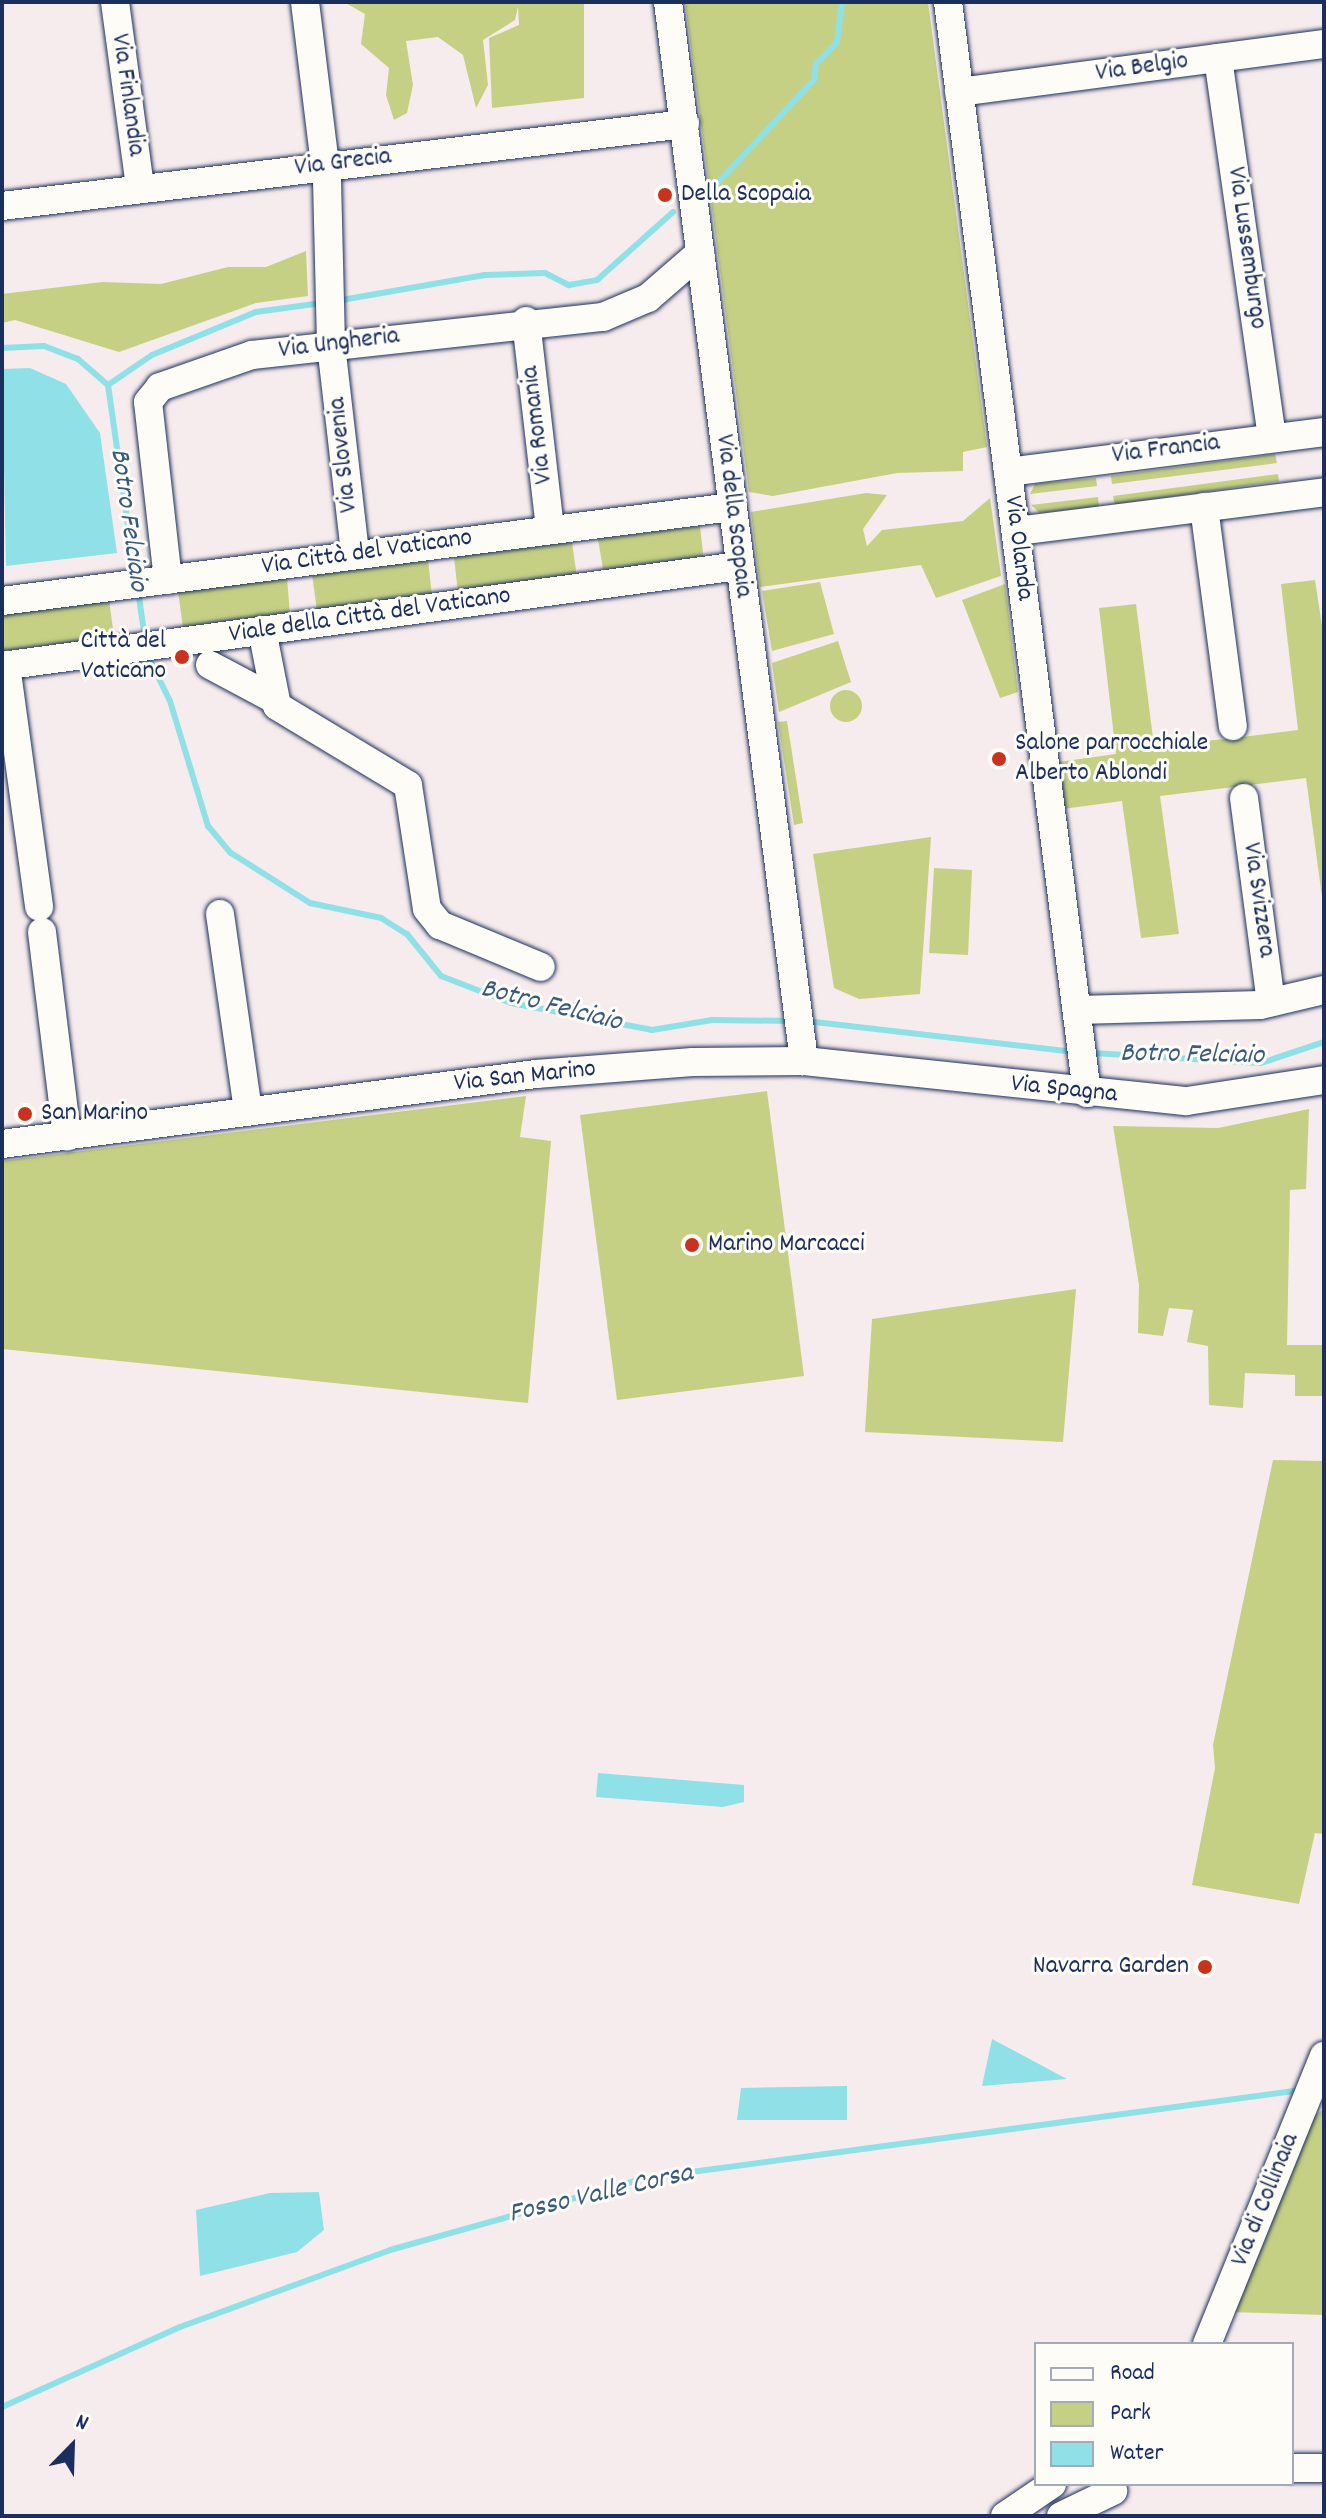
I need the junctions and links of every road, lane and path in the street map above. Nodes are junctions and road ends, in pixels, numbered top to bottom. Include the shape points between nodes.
1 (115, 2) edge
2 (305, 2) edge
3 (668, 2) edge
4 (948, 2) edge
5 (1324, 44) edge
6 (1218, 58) junction
7 (959, 92) junction
8 (685, 124) junction
9 (325, 165) junction
10 (140, 187) junction
11 (2, 206) edge
12 (700, 253) junction
13 (526, 321) junction
14 (331, 338) junction
15 (1324, 432) edge
16 (1272, 437) junction
17 (1008, 472) junction
18 (1324, 492) edge
19 (732, 507) junction
20 (1204, 507) junction
21 (550, 528) junction
22 (1017, 531) junction
23 (355, 554) junction
24 (739, 566) junction
25 (147, 582) junction
26 (2, 601) edge
27 (262, 630) junction
28 (4, 665) edge
29 (210, 665) dead end
30 (272, 698) junction
31 (1233, 726) dead end
32 (1244, 798) dead end
33 (220, 914) dead end
34 (541, 967) dead end
35 (1324, 990) edge
36 (1271, 1002) junction
37 (1079, 1014) junction
38 (804, 1061) junction
39 (1324, 1080) edge
40 (1087, 1093) junction
41 (248, 1110) junction
42 (67, 1136) junction
43 (2, 1144) edge
44 (1324, 2056) edge
45 (1208, 2342) edge
46 (1294, 2468) edge
47 (1324, 2468) edge
48 (1049, 2486) edge
49 (1112, 2497) edge
50 (1005, 2516) edge
51 (1061, 2516) edge

1 - 10 street, Via Finlandia
2 - 9 street, Via Slovenia
3 - 8 street, Via della Scopaia
4 - 7 street, Via Olanda
5 - 6 street, Via Belgio
6 - 7 street, Via Belgio
6 - 16 street, Via Lussemburgo
7 - 17 street, Via Olanda
8 - 9 street, Via Grecia
8 - 12 street, Via della Scopaia
9 - 10 street, Via Grecia
9 - 14 street, Via Slovenia
10 - 11 street, Via Grecia
12 - 13 street, Via Ungheria via 626,310
12 - 19 street, Via della Scopaia
13 - 14 street, Via Ungheria
13 - 21 street, Via Romania
14 - 23 street, Via Slovenia
14 - 25 street, Via Ungheria via 252,355 152,393
15 - 16 street, Via Francia
16 - 17 street, Via Francia
17 - 22 street, Via Olanda
18 - 20 street
19 - 21 street, Via Città del Vaticano
19 - 24 street, Via della Scopaia
20 - 22 street
20 - 31 street
21 - 23 street, Via Città del Vaticano
22 - 37 street, Via Olanda
23 - 25 street, Via Città del Vaticano
24 - 27 street, Viale della Città del Vaticano
24 - 38 street, Via della Scopaia
25 - 26 street, Via Città del Vaticano
27 - 28 street, Viale della Città del Vaticano
27 - 30 street
28 - 42 street
29 - 30 street
30 - 34 street via 408,785 422,894 440,925
32 - 36 street, Via Svizzera
33 - 41 street
35 - 36 street
36 - 37 street
37 - 40 street, Via Olanda
38 - 40 street, Via Spagna
38 - 41 street, Via San Marino via 560,1072
39 - 40 street, Via Spagna via 1215,1100
41 - 42 street, Via San Marino
42 - 43 street, Via San Marino
44 - 45 street, Via di Collinaia
46 - 47 street
48 - 50 street
49 - 51 street

